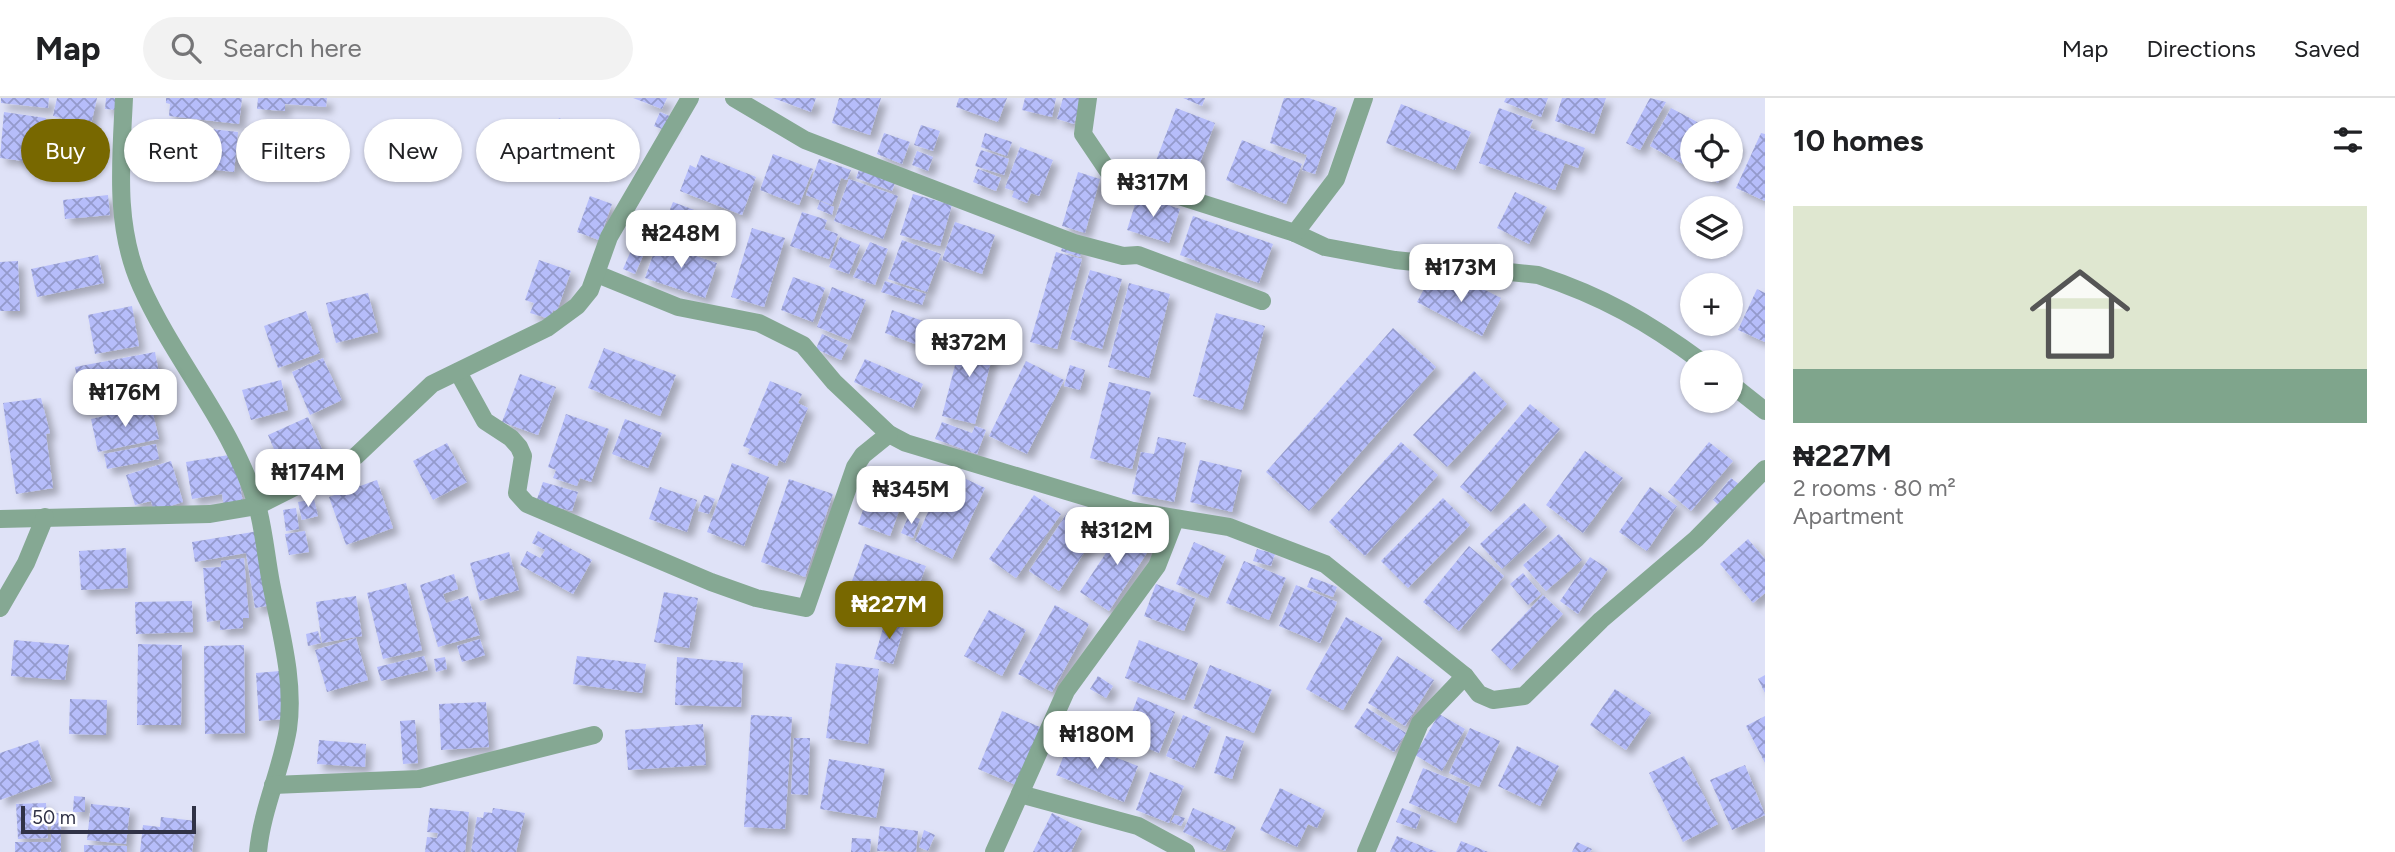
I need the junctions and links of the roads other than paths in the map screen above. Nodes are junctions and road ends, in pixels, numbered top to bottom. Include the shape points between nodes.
1 (124, 98) edge
2 (690, 98) edge
3 (734, 98) edge
4 (1088, 98) edge
5 (1364, 98) edge
6 (1295, 233) junction
7 (597, 274) junction
8 (1262, 301) dead end
9 (1684, 350) edge
10 (458, 372) junction
11 (1743, 394) edge
12 (1765, 411) edge
13 (889, 434) junction
14 (1765, 469) edge
15 (257, 506) junction
16 (45, 517) junction
17 (0, 520) edge
18 (1175, 520) junction
19 (0, 608) edge
20 (1465, 676) junction
21 (594, 735) dead end
22 (273, 785) junction
23 (1020, 794) junction
24 (258, 852) edge
25 (994, 852) edge
26 (1186, 852) edge
27 (1366, 852) edge

1 - 15 street via 119,184 140,284 167,337 222,423
2 - 7 street via 609,237
3 - 8 street via 805,140 1074,243 1138,256
4 - 6 street via 1083,134 1110,174
5 - 6 street via 1336,179
6 - 9 street via 1349,254 1538,275 1568,283
7 - 10 street via 577,306 547,328
7 - 13 street via 678,307 759,323 803,345
10 - 13 street via 485,421 519,447 523,456 517,493 527,504 711,582 806,608 855,467
10 - 15 street via 432,384 356,456
11 - 12 street
13 - 18 street via 906,443
14 - 20 street via 1696,539 1601,620 1524,696 1493,700 1479,694
15 - 16 street via 210,514
15 - 22 street via 290,699 288,730
16 - 17 street
16 - 19 street
18 - 20 street via 1229,527 1325,564
18 - 23 street via 1157,566 1066,691
20 - 27 street via 1420,723
21 - 22 street via 419,779
22 - 24 street
23 - 25 street
23 - 26 street via 1138,826

